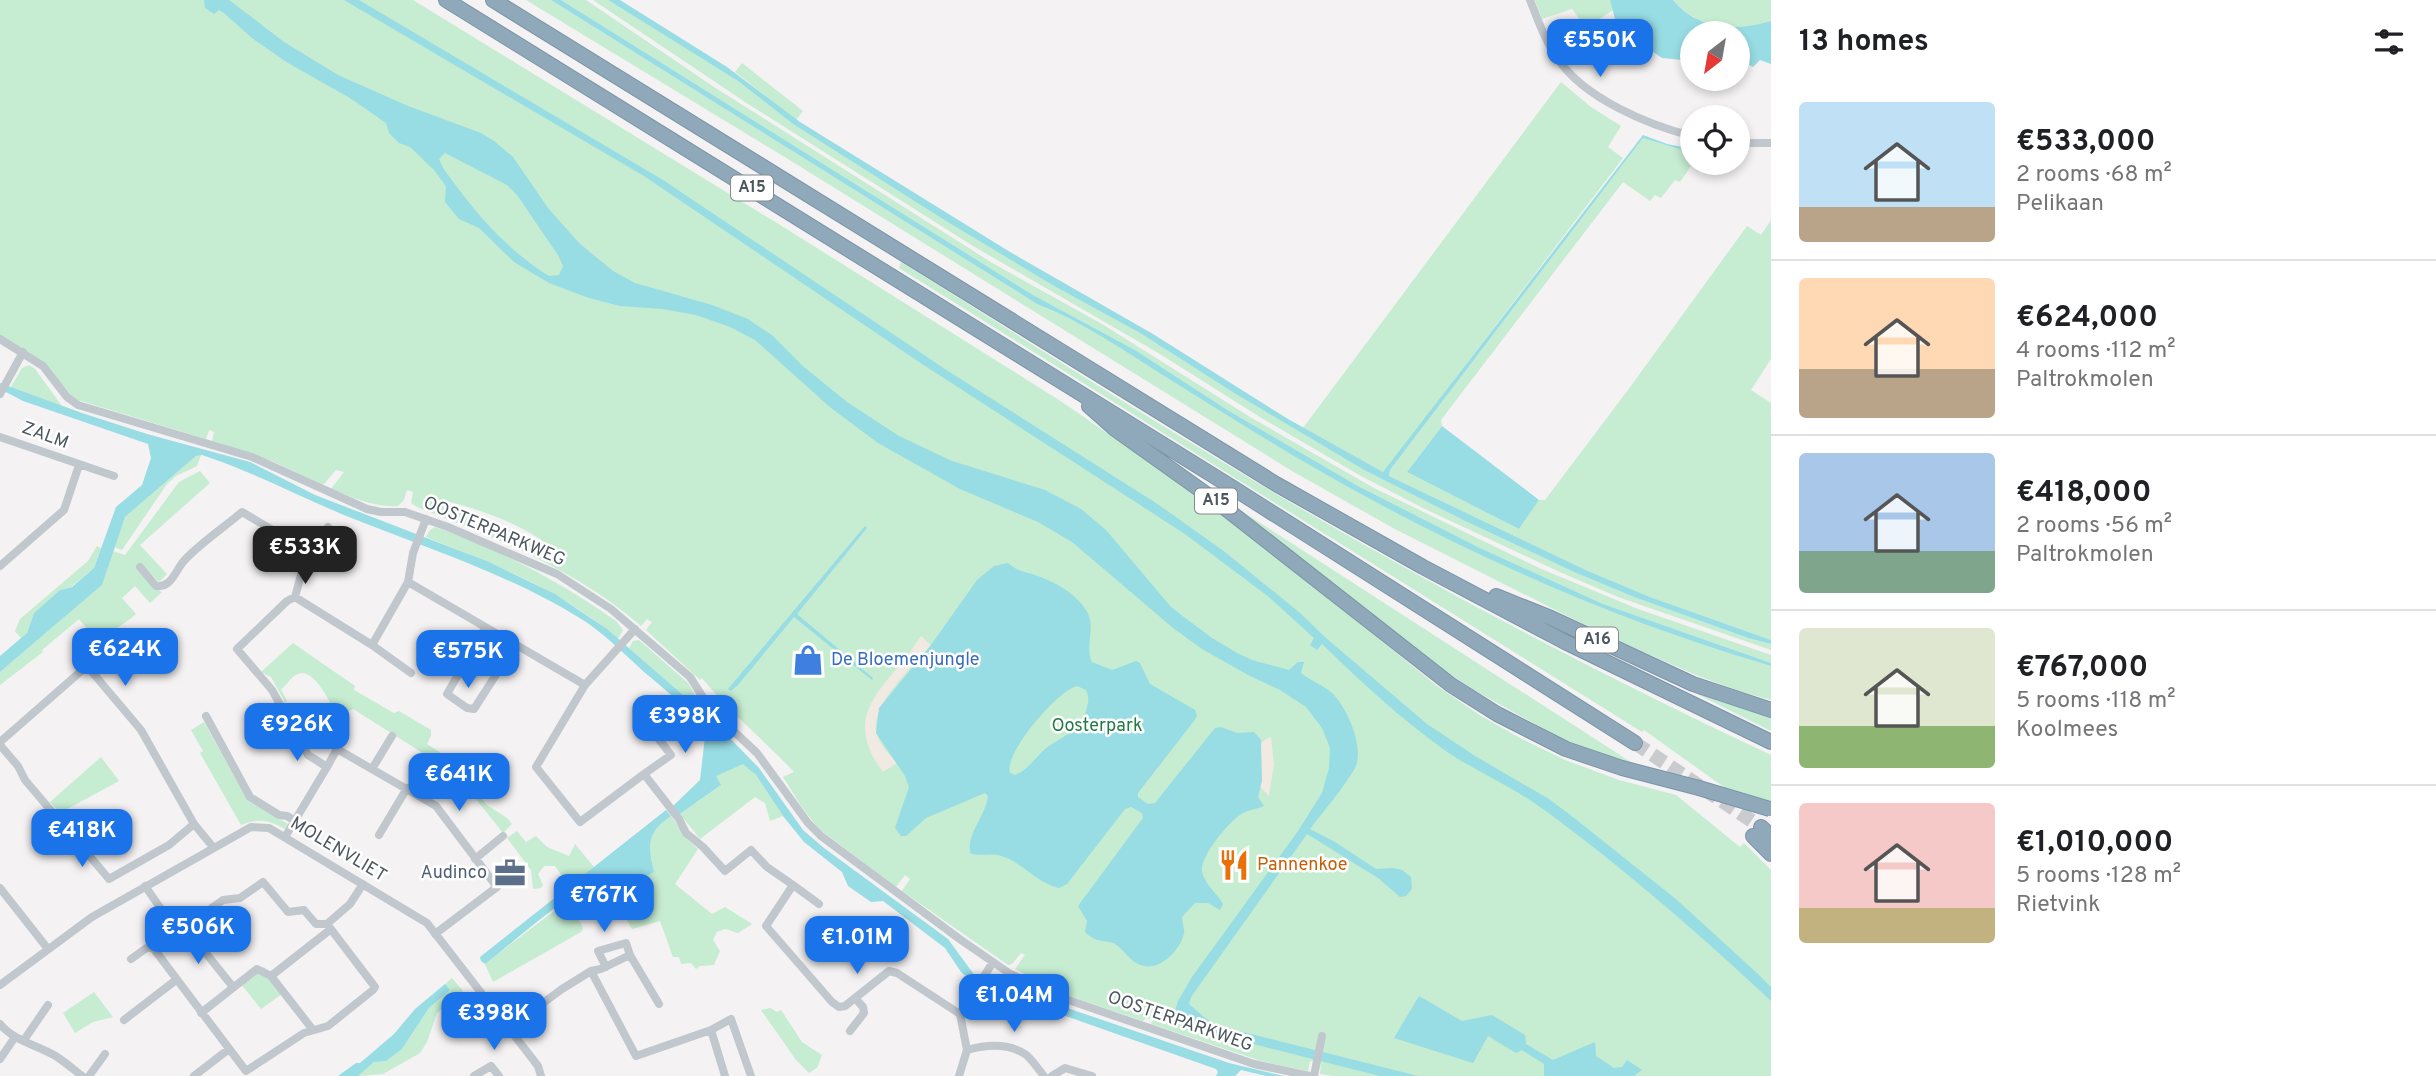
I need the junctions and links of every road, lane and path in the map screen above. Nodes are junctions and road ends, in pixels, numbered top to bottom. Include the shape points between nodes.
1 (446, 0) edge
2 (493, 0) edge
3 (1530, 0) edge
4 (1680, 132) edge
5 (1750, 143) edge
6 (1771, 143) edge
7 (0, 339) edge
8 (23, 352) junction
9 (1056, 377) junction
10 (3, 389) edge
11 (0, 437) edge
12 (79, 465) junction
13 (114, 476) dead end
14 (426, 519) junction
15 (328, 527) dead end
16 (307, 553) junction
17 (0, 566) edge
18 (140, 567) dead end
19 (1423, 567) junction
20 (408, 582) junction
21 (295, 597) junction
22 (485, 628) junction
23 (635, 629) junction
24 (372, 645) junction
25 (514, 645) junction
26 (411, 673) dead end
27 (585, 685) junction
28 (1771, 710) edge
29 (206, 716) dead end
30 (648, 725) dead end
31 (393, 736) dead end
32 (1771, 742) edge
33 (1635, 743) tunnel mouth
34 (0, 744) edge
35 (327, 767) junction
36 (372, 769) junction
37 (644, 774) junction
38 (407, 788) junction
39 (1770, 809) edge
40 (295, 821) junction
41 (194, 824) junction
42 (1762, 833) tunnel mouth
43 (379, 835) dead end
44 (503, 836) dead end
45 (285, 837) junction
46 (213, 847) junction
47 (1771, 854) edge
48 (475, 859) junction
49 (363, 884) junction
50 (793, 885) junction
51 (145, 886) junction
52 (0, 888) edge
53 (819, 904) dead end
54 (329, 926) junction
55 (186, 928) junction
56 (175, 929) junction
57 (435, 934) junction
58 (48, 949) junction
59 (154, 949) junction
60 (630, 955) junction
61 (131, 958) dead end
62 (993, 962) junction
63 (606, 967) junction
64 (591, 971) junction
65 (271, 976) junction
66 (176, 980) junction
67 (0, 985) edge
68 (233, 987) junction
69 (855, 998) junction
70 (659, 1004) dead end
71 (48, 1005) dead end
72 (201, 1013) junction
73 (960, 1014) junction
74 (124, 1020) dead end
75 (0, 1024) edge
76 (509, 1028) junction
77 (313, 1030) junction
78 (711, 1030) junction
79 (850, 1031) dead end
80 (1322, 1036) dead end
81 (15, 1037) junction
82 (24, 1040) junction
83 (229, 1049) junction
84 (967, 1051) junction
85 (105, 1054) dead end
86 (0, 1059) edge
87 (82, 1076) edge
88 (89, 1076) edge
89 (194, 1076) edge
90 (474, 1076) edge
91 (499, 1076) edge
92 (541, 1076) edge
93 (725, 1076) edge
94 (751, 1076) edge
95 (959, 1076) edge
96 (1044, 1076) edge
97 (1052, 1076) edge
98 (1092, 1076) edge
99 (1312, 1076) edge

1 - 9 highway, A15
2 - 19 highway, A15 via 1222,451
3 - 4 street via 1558,59 1573,77 1628,112
5 - 6 street
7 - 8 street, OOSTERPARKWEG
8 - 10 street
8 - 14 street, OOSTERPARKWEG via 43,366 78,405 252,457 367,509
9 - 33 highway, A15
9 - 39 highway, A15, bridge via 1115,429 1216,501 1451,685 1497,714 1566,749
11 - 12 street, ZALM
12 - 13 street, ZALM
12 - 17 street, ZALM via 64,510
14 - 20 street
14 - 23 street, OOSTERPARKWEG via 557,574
15 - 16 street
16 - 18 street via 242,512 183,562 165,585 156,586
16 - 21 street
19 - 28 highway, A16 via 1551,618 1693,684
19 - 32 highway, A15
20 - 22 street
20 - 24 street
21 - 24 street
21 - 35 street via 237,649 268,684 308,755
22 - 25 street
22 - 25 street via 447,694 467,708 474,709
23 - 27 street
23 - 62 street, OOSTERPARKWEG via 690,677 711,710 757,753 821,836
24 - 26 street
25 - 27 street
27 - 37 street via 536,767 580,822
29 - 40 street via 250,797
30 - 37 street via 671,755
31 - 36 street
34 - 41 street via 109,879 169,845
34 - 41 street via 87,666 141,730
35 - 36 street via 337,749
35 - 40 street
36 - 38 street
37 - 50 street via 686,834 725,872 751,850
38 - 43 street
38 - 48 street via 436,806
40 - 45 street
41 - 46 street
42 - 47 highway
44 - 48 street
45 - 46 street, MOLENVLIET via 270,828 251,827
45 - 49 street, MOLENVLIET
46 - 51 street, MOLENVLIET
48 - 57 street via 497,887
49 - 54 street
49 - 57 street, MOLENVLIET via 420,918
50 - 53 street
50 - 69 street via 766,926 832,1002 845,1006
51 - 56 street
51 - 58 street, MOLENVLIET
52 - 58 street
54 - 55 street via 316,924 304,910 288,912 263,882 240,898 223,900
54 - 65 street
54 - 77 street via 375,986 328,1026
55 - 56 street
55 - 68 street
56 - 59 street
57 - 76 street, MOLENVLIET
58 - 67 street, MOLENVLIET
59 - 61 street via 148,947
59 - 66 street
60 - 63 street
60 - 63 street via 626,943 598,951
60 - 70 street
62 - 73 street
62 - 99 street, OOSTERPARKWEG via 1065,999 1254,1064
63 - 64 street
64 - 76 street
64 - 78 street via 636,1056
65 - 68 street via 257,969
65 - 77 street
66 - 72 street
66 - 74 street
68 - 72 street
69 - 73 street via 889,971
69 - 79 street via 864,1013
71 - 82 street
72 - 83 street
73 - 84 street
75 - 81 street
76 - 92 street, MOLENVLIET
77 - 83 street via 246,1071
78 - 93 street
78 - 94 street via 731,1019
80 - 99 street
81 - 82 street
81 - 86 street
82 - 87 street
83 - 89 street
84 - 95 street
84 - 96 street via 1000,1045 1025,1054
85 - 88 street
90 - 91 street via 491,1066
97 - 98 street via 1065,1068

